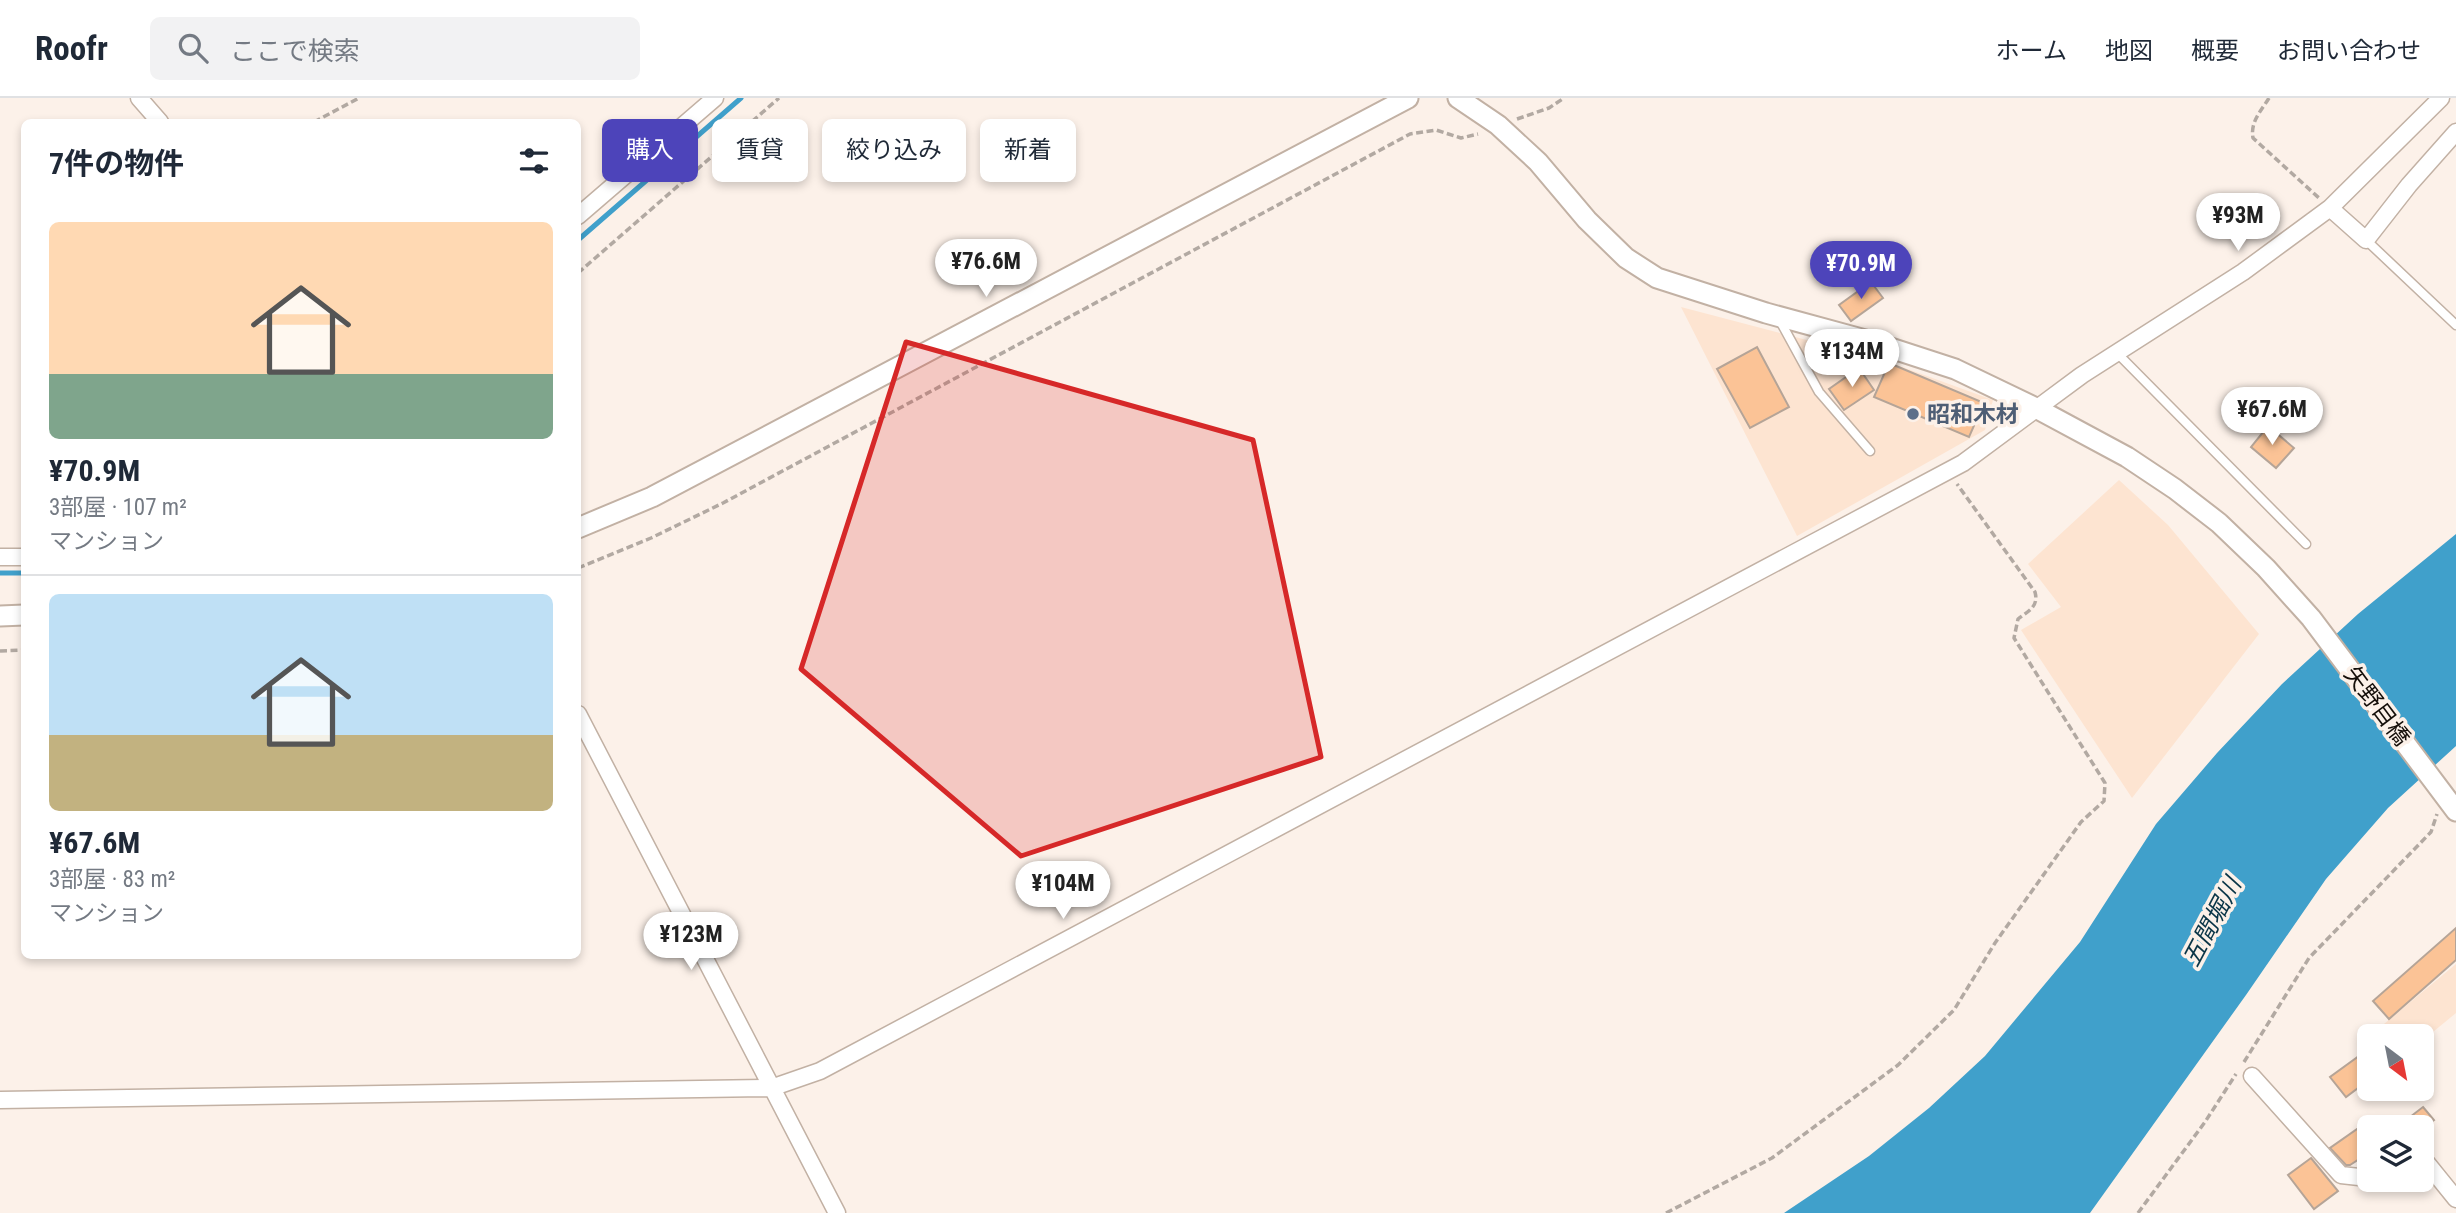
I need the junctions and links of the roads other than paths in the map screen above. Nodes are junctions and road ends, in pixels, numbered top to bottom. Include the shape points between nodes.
1 (139, 98) edge
2 (715, 98) edge
3 (1408, 98) edge
4 (1458, 98) edge
5 (2441, 98) edge
6 (157, 119) edge
7 (2456, 132) edge
8 (2330, 208) junction
9 (581, 213) edge
10 (2366, 240) junction
11 (1778, 316) junction
12 (2456, 325) edge
13 (2117, 353) junction
14 (2036, 408) junction
15 (1870, 451) dead end
16 (581, 527) edge
17 (2306, 544) dead end
18 (0, 557) edge
19 (21, 557) edge
20 (21, 615) edge
21 (0, 616) edge
22 (581, 720) edge
23 (2456, 811) edge
24 (2252, 1076) dead end
25 (771, 1088) junction
26 (0, 1100) edge
27 (2434, 1172) edge
28 (2357, 1177) edge
29 (2456, 1199) edge
30 (838, 1213) edge

1 - 6 street
2 - 9 street
3 - 16 street via 652,497
4 - 11 street, 矢野目橋 via 1498,125 1538,162 1626,258 1657,278
5 - 8 street
7 - 10 street
8 - 10 street
8 - 13 street via 2243,272
10 - 12 lane
11 - 14 street, 矢野目橋 via 1955,369
11 - 15 lane via 1819,392
13 - 14 street
13 - 17 lane
14 - 23 street, 矢野目橋 via 2175,489 2266,568 2311,618
14 - 25 street via 1963,463 820,1071
18 - 19 street
20 - 21 street
22 - 25 street
24 - 28 street via 2341,1175
25 - 26 street
25 - 30 street
27 - 29 street

